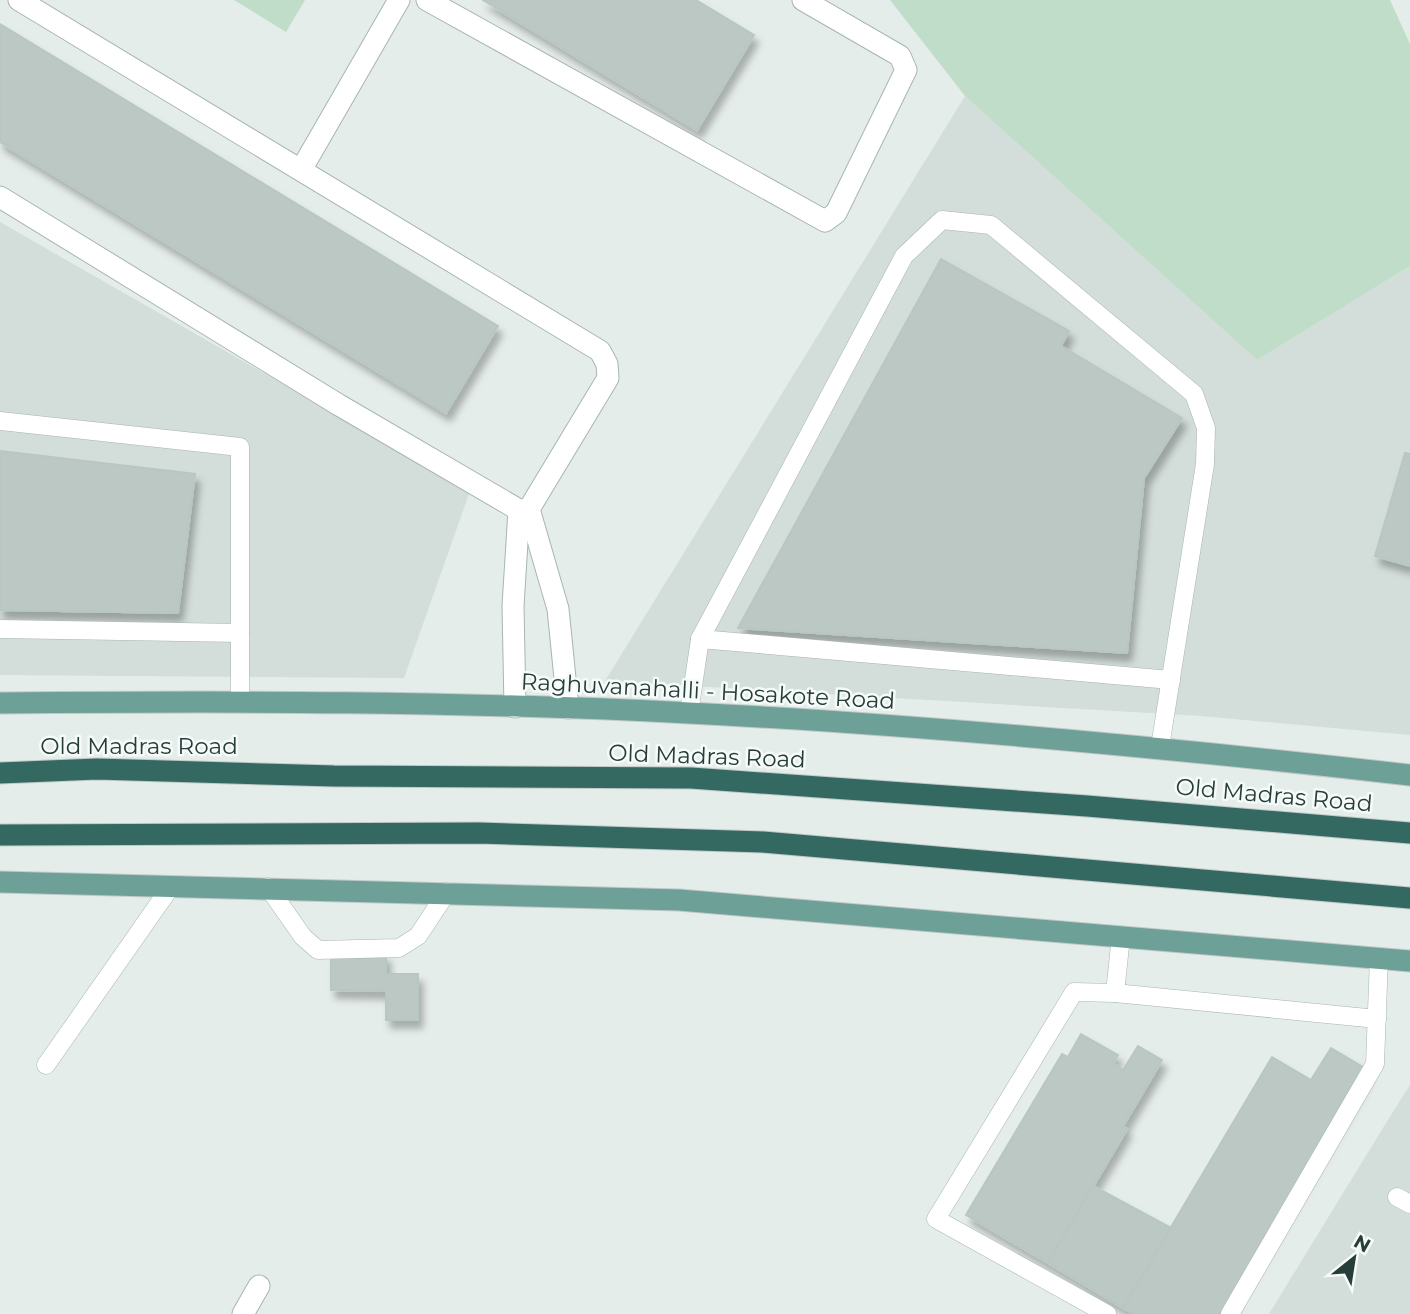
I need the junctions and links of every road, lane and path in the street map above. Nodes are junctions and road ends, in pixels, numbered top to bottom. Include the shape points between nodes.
1 (19, 0) edge
2 (399, 0) edge
3 (427, 0) edge
4 (803, 0) edge
5 (301, 170) junction
6 (0, 197) edge
7 (0, 421) edge
8 (524, 510) junction
9 (0, 629) edge
10 (240, 632) junction
11 (700, 639) junction
12 (1171, 680) junction
13 (240, 701) junction
14 (0, 703) edge
15 (515, 707) junction
16 (568, 708) junction
17 (689, 713) junction
18 (1160, 747) junction
19 (0, 773) edge
20 (1410, 775) edge
21 (1410, 833) edge
22 (0, 835) edge
23 (0, 882) edge
24 (172, 885) junction
25 (268, 887) junction
26 (447, 892) junction
27 (1410, 898) edge
28 (1121, 936) junction
29 (1379, 958) junction
30 (1410, 961) edge
31 (1115, 993) junction
32 (1377, 1019) junction
33 (46, 1065) dead end
34 (259, 1286) dead end
35 (243, 1314) edge
36 (1107, 1314) edge
37 (1230, 1314) edge

1 - 5 street
2 - 5 street
3 - 4 street via 825,221 836,213 906,70 900,56
5 - 8 street via 600,351 608,378
6 - 8 street via 339,405
7 - 10 lane via 240,447
8 - 15 street via 513,606
8 - 16 street via 558,609
9 - 10 lane
10 - 13 lane
11 - 12 lane
11 - 12 lane via 904,256 942,220 991,225 1194,394 1206,428 1205,464
11 - 17 lane
12 - 18 lane
13 - 14 main road, Raghuvanahalli - Hosakote Road
13 - 15 main road, Raghuvanahalli - Hosakote Road
15 - 16 main road, Raghuvanahalli - Hosakote Road
16 - 17 main road, Raghuvanahalli - Hosakote Road
17 - 18 main road, Raghuvanahalli - Hosakote Road
18 - 20 main road, Raghuvanahalli - Hosakote Road
19 - 21 highway, Old Madras Road via 97,769 691,778
22 - 27 highway via 479,833 763,842
23 - 24 main road
24 - 25 main road
24 - 33 lane
25 - 26 main road
25 - 26 lane via 303,937 318,950 399,948 418,936
26 - 28 main road via 679,900
28 - 29 main road
28 - 31 lane
29 - 30 main road
29 - 32 lane
31 - 32 lane
31 - 36 lane via 1074,992 936,1219
32 - 37 lane via 1375,1064
34 - 35 street

